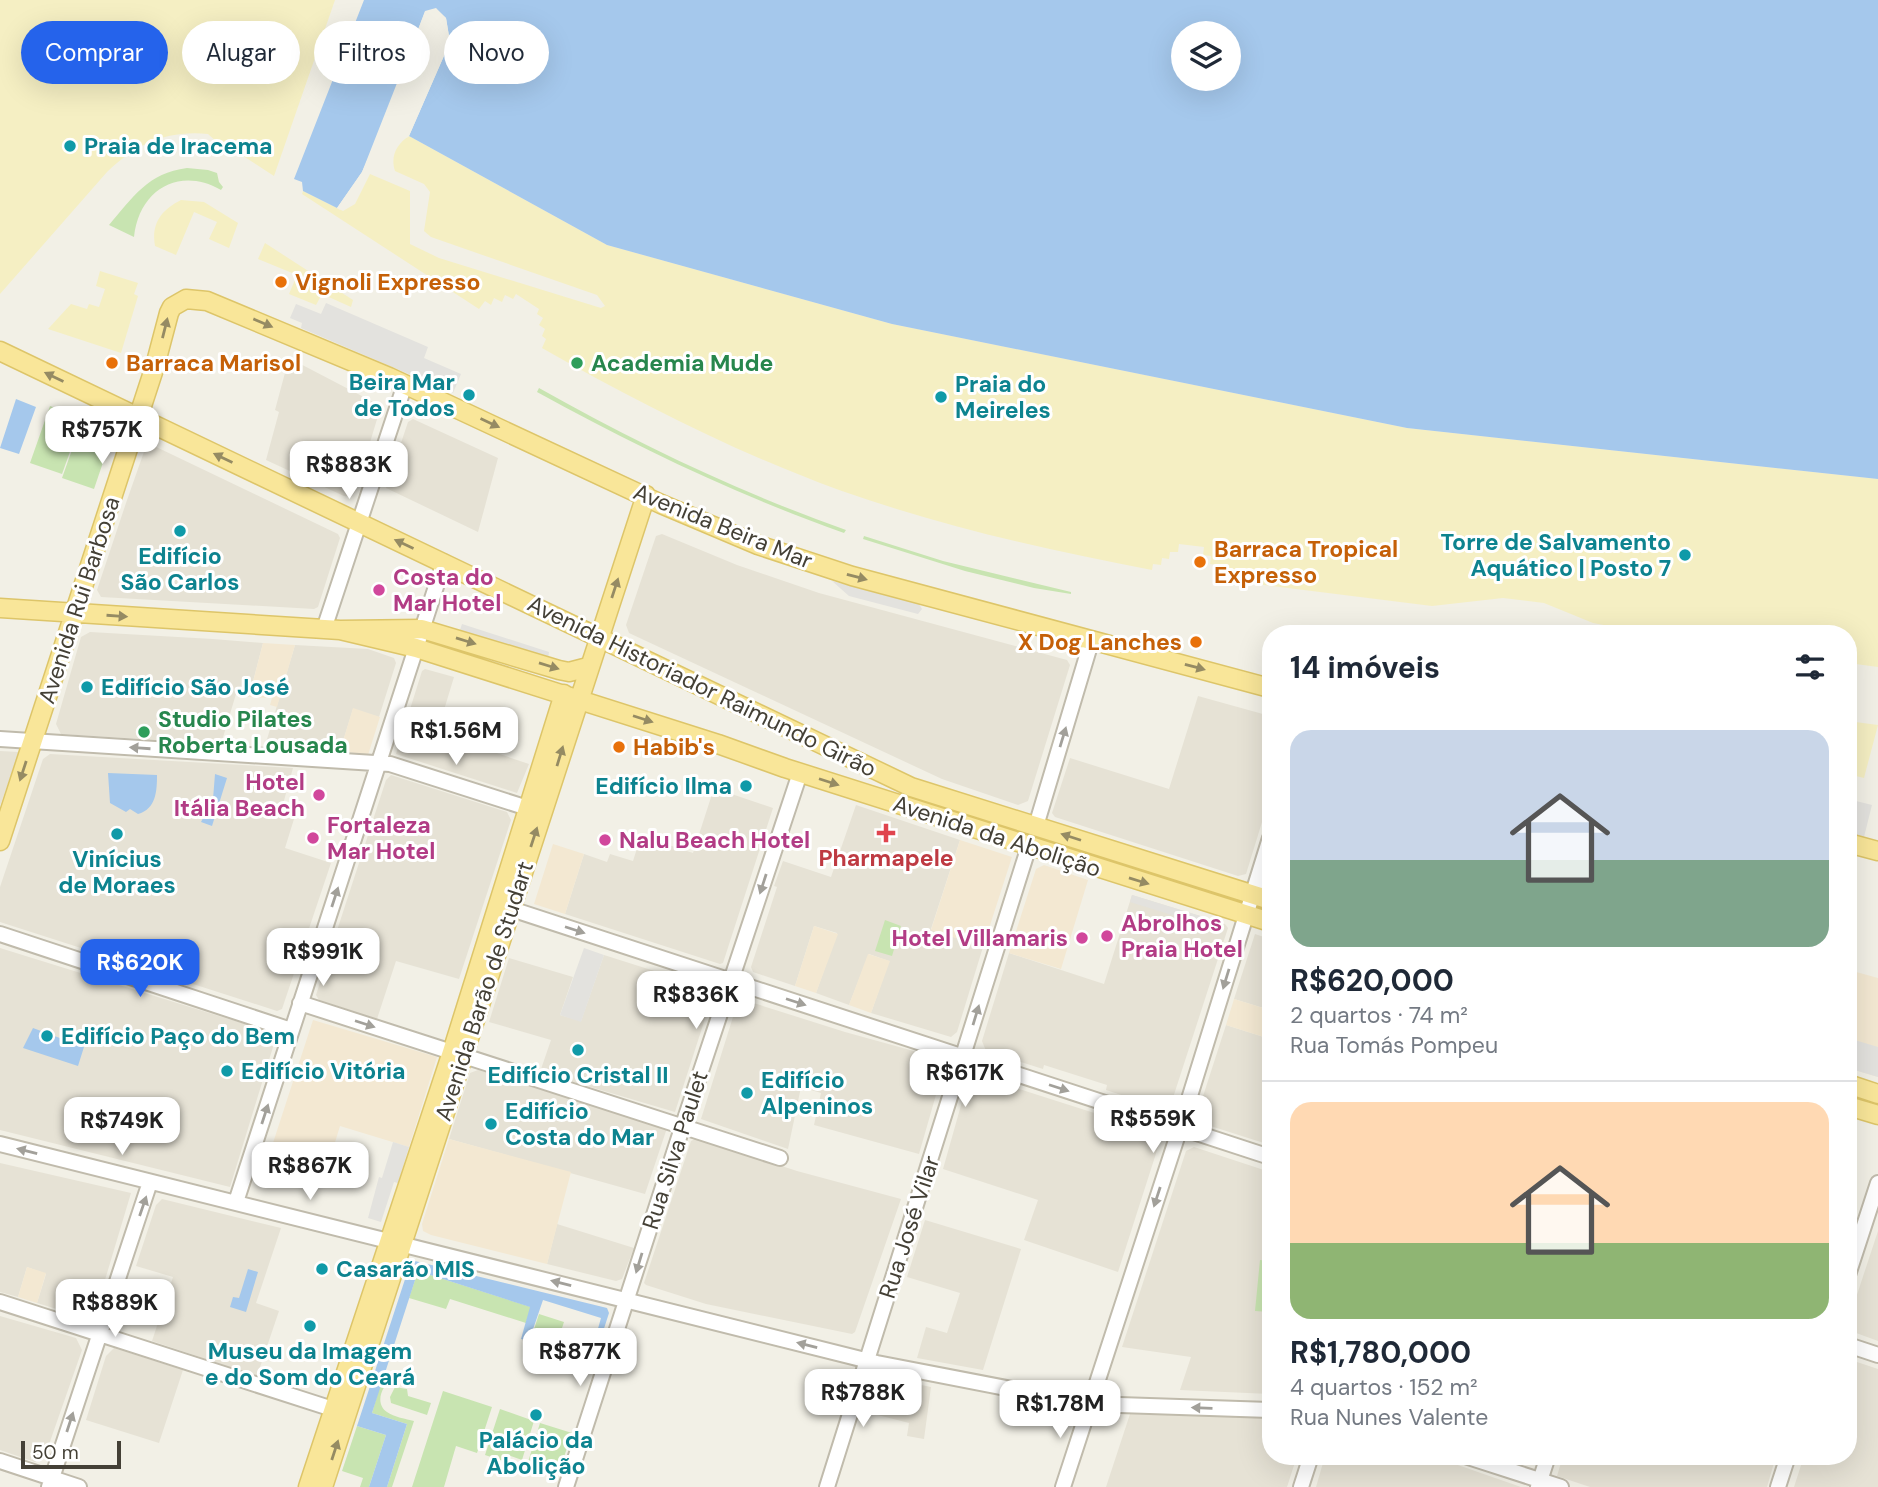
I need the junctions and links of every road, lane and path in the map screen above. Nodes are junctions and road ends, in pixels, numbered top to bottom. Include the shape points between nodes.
1 (199, 299) joint
2 (0, 351) edge
3 (405, 384) junction
4 (138, 417) junction
5 (646, 495) junction
6 (360, 523) junction
7 (444, 562) junction
8 (0, 608) edge
9 (74, 613) junction
10 (332, 629) junction
11 (422, 629) junction
12 (599, 636) junction
13 (1092, 639) junction
14 (416, 648) junction
15 (588, 667) junction
16 (1262, 686) edge
17 (571, 697) junction
18 (0, 739) edge
19 (33, 741) junction
20 (380, 764) junction
21 (800, 773) junction
22 (911, 787) joint
23 (535, 810) junction
24 (1036, 826) junction
25 (0, 841) edge
26 (1857, 845) edge
27 (1030, 846) junction
28 (1878, 851) edge
29 (1262, 897) edge
30 (504, 906) junction
31 (1245, 914) junction
32 (1262, 919) edge
33 (0, 934) edge
34 (731, 981) junction
35 (300, 1003) junction
36 (292, 1030) junction
37 (457, 1054) junction
38 (963, 1057) junction
39 (1857, 1087) edge
40 (1878, 1094) edge
41 (1857, 1108) edge
42 (1878, 1115) edge
43 (682, 1125) junction
44 (1180, 1128) junction
45 (0, 1144) edge
46 (1262, 1154) edge
47 (780, 1157) dead end
48 (150, 1182) junction
49 (1878, 1183) edge
50 (236, 1202) junction
51 (395, 1242) junction
52 (1857, 1247) edge
53 (627, 1300) junction
54 (0, 1302) edge
55 (99, 1334) junction
56 (1857, 1348) edge
57 (1878, 1355) edge
58 (866, 1360) junction
59 (1089, 1404) junction
60 (1262, 1410) edge
61 (340, 1411) junction
62 (0, 1461) edge
63 (1308, 1465) edge
64 (1490, 1465) edge
65 (1545, 1465) edge
66 (1785, 1465) edge
67 (50, 1482) edge
68 (1539, 1483) edge
69 (569, 1486) edge
70 (79, 1487) edge
71 (308, 1487) edge
72 (323, 1487) edge
73 (827, 1487) edge
74 (1063, 1487) edge
75 (1301, 1487) edge
76 (1561, 1487) edge
77 (1778, 1487) edge

1 -> 3 main road, Avenida Beira Mar
4 -> 1 main road, Avenida Rui Barbosa via 169,313 181,301
4 -> 2 main road, Avenida Historiador Raimundo Girão
3 -> 5 main road, Avenida Beira Mar
3 - 6 street
6 -> 4 main road, Avenida Historiador Raimundo Girão
4 - 9 main road, Avenida Rui Barbosa
12 -> 5 main road, Avenida Barão de Studart
5 -> 13 main road, Avenida Beira Mar via 731,534 816,565
7 -> 6 main road, Avenida Historiador Raimundo Girão
6 - 10 street
7 - 11 street
7 - 12 main road, Avenida Historiador Raimundo Girão
8 - 9 main road
9 -> 10 main road
9 - 19 main road, Avenida Rui Barbosa
10 - 11 main road
10 - 14 main road, Avenida da Abolição
11 - 14 street
11 -> 15 main road via 559,670
12 - 15 main road, Avenida Barão de Studart
12 - 22 main road, Avenida Historiador Raimundo Girão
13 -> 16 main road, Avenida Beira Mar
24 -> 13 street
14 - 17 main road, Avenida da Abolição
14 - 20 street
15 - 17 main road, Avenida Barão de Studart
17 -> 21 main road, Avenida da Abolição
17 - 23 main road, Avenida Barão de Studart
18 - 19 street
20 -> 19 street
19 -> 25 main road, Avenida Rui Barbosa
20 - 23 street
35 -> 20 street
21 -> 27 main road, Avenida da Abolição
21 -> 34 street, Rua Silva Paulet
22 - 24 main road, Avenida da Abolição
23 - 30 main road, Avenida Barão de Studart
29 -> 24 main road, Avenida da Abolição
26 - 28 main road
27 -> 31 main road, Avenida da Abolição
38 -> 27 street, Rua José Vilar
29 - 31 street
30 -> 34 street
30 - 37 main road, Avenida Barão de Studart
31 - 32 main road, Avenida da Abolição
31 -> 44 street
33 - 36 street
34 -> 38 street
34 - 43 street, Rua Silva Paulet
35 - 36 street
35 -> 37 street
50 -> 36 street
37 - 43 street
37 - 51 main road, Avenida Barão de Studart
38 -> 44 street
38 - 58 street, Rua José Vilar
39 - 40 main road
41 - 42 main road
43 - 47 street
43 -> 53 street, Rua Silva Paulet
44 - 46 street
44 -> 59 street
48 -> 45 street
48 - 50 street
55 -> 48 street
49 - 52 street
50 - 51 street
53 -> 51 street
51 - 61 main road, Avenida Barão de Studart
58 -> 53 street
53 - 69 street, Rua Silva Paulet
54 - 55 street
55 - 61 street
67 -> 55 street
56 - 57 street
58 - 59 street
58 - 73 street, Rua José Vilar
60 -> 59 street
59 - 74 street
61 - 71 main road, Avenida Barão de Studart
72 -> 61 main road, Avenida Barão de Studart
62 - 67 street
63 - 75 street
64 - 68 street
65 - 68 street
66 - 77 street
67 - 70 street
68 - 76 street

